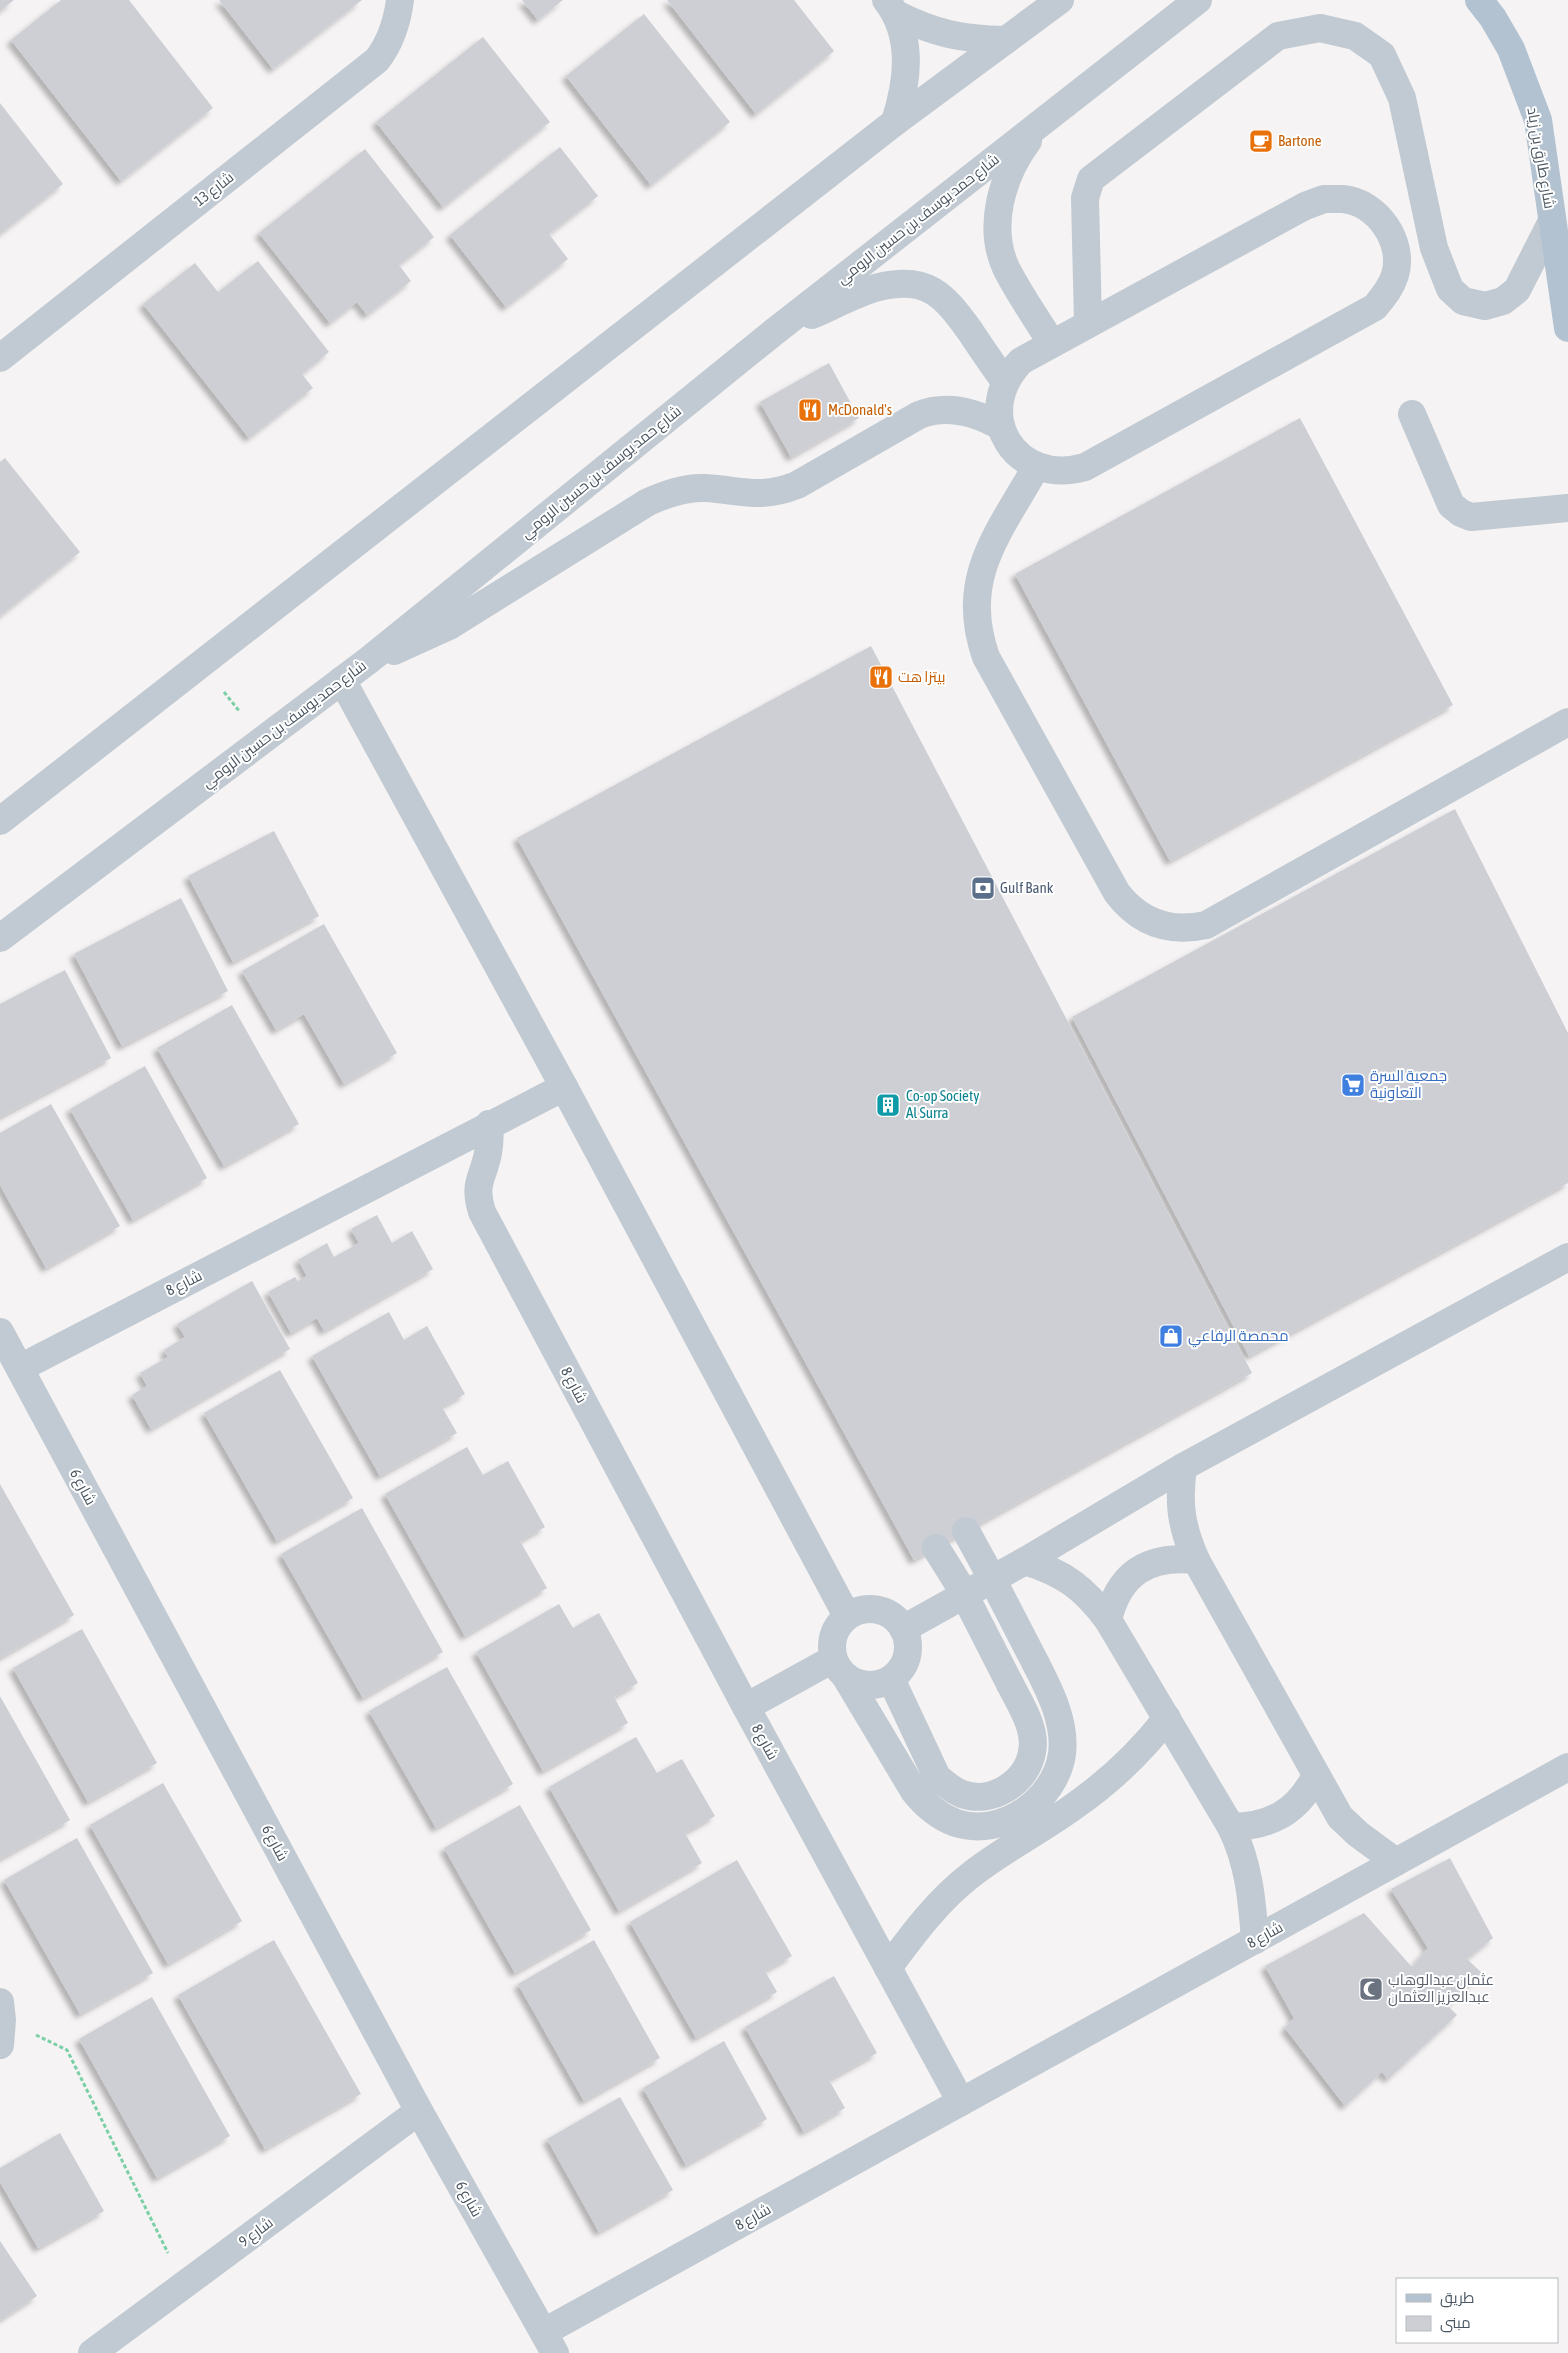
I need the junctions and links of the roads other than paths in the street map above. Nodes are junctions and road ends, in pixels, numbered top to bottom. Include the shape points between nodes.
1 (400, 0) edge
2 (1060, 0) edge
3 (1198, 0) edge
4 (1478, 0) edge
5 (891, 7) edge
6 (1006, 40) junction
7 (1066, 103) junction
8 (895, 122) junction
9 (1552, 221) junction
10 (1088, 324) junction
11 (1568, 328) edge
12 (774, 332) junction
13 (1052, 344) junction
14 (0, 358) edge
15 (1005, 382) junction
16 (1412, 414) dead end
17 (1000, 426) junction
18 (1036, 467) junction
19 (1568, 508) edge
20 (369, 660) junction
21 (342, 680) junction
22 (1568, 722) edge
23 (0, 821) edge
24 (0, 938) edge
25 (564, 1087) junction
26 (489, 1124) junction
27 (1568, 1257) edge
28 (0, 1332) edge
29 (20, 1368) junction
30 (1184, 1468) junction
31 (966, 1531) dead end
32 (936, 1548) dead end
33 (1196, 1560) junction
34 (1025, 1561) junction
35 (848, 1616) junction
36 (1108, 1620) junction
37 (903, 1629) junction
38 (840, 1669) junction
39 (891, 1679) junction
40 (746, 1707) junction
41 (1167, 1718) junction
42 (1568, 1767) edge
43 (1316, 1775) junction
44 (1231, 1826) junction
45 (1396, 1862) junction
46 (1255, 1940) junction
47 (888, 1968) junction
48 (961, 2102) junction
49 (419, 2111) junction
50 (549, 2343) edge
51 (92, 2353) edge

1 - 14 street, شارع 13 via 392,35 377,60
2 - 6 street
3 - 7 street, شارع حمد يوسف بن حسين الرومي
4 - 9 main road, شارع طارق بن زياد via 1511,49 1538,120
5 - 6 street via 922,27 948,36
5 - 8 street via 904,40 907,68 904,96
6 - 8 street
7 - 12 street, شارع حمد يوسف بن حسين الرومي
7 - 13 street via 1030,138 1011,166 1002,194 998,223 1007,268
8 - 23 street
9 - 10 street via 1517,290 1503,301 1485,306 1463,300 1450,289 1434,248 1402,98 1382,55 1355,36 1320,28 1278,36 1091,180 1085,198
9 - 11 main road, شارع طارق بن زياد
10 - 13 street
10 - 18 street via 1305,206 1324,199 1345,199 1363,206 1380,217 1391,234 1396,254 1395,274 1387,292 1374,308 1085,467 1069,472 1052,472
12 - 15 street via 877,287 898,284 925,286 937,291 951,304
12 - 20 street, شارع حمد يوسف بن حسين الرومي
13 - 15 street via 1021,361
15 - 17 street via 1000,396
16 - 19 street via 1451,505 1461,513 1471,517
17 - 18 street via 1012,449
17 - 20 street via 965,412 932,411 919,415 781,492 747,494 705,488 662,496 449,626 404,648
18 - 22 street via 984,563 975,601 979,639 1117,893 1128,906 1156,924 1189,929 1206,925
20 - 21 street, شارع حمد يوسف بن حسين الرومي
21 - 24 street, شارع حمد يوسف بن حسين الرومي
21 - 25 street
25 - 26 street
25 - 35 street
26 - 29 street, شارع 8
26 - 40 street, شارع 8 via 488,1153 478,1181 482,1212
27 - 30 street
28 - 29 street, شارع 6
29 - 49 street, شارع 6
30 - 33 street via 1180,1491 1181,1515 1186,1538
30 - 34 street
31 - 38 street, bridge via 1056,1708 1062,1732 1062,1754 1056,1776 1044,1795 1018,1816 987,1825 972,1826 940,1816 914,1791
32 - 39 street, bridge via 961,1588 1028,1722 1032,1736 1028,1766 1006,1789 993,1794 979,1797 964,1795 950,1788 937,1776
33 - 36 street via 1156,1561 1138,1570 1123,1583 1113,1601
33 - 43 street
34 - 36 street via 1050,1569 1073,1582 1093,1599
34 - 37 street
35 - 37 street via 859,1610 882,1611 892,1616
35 - 38 street via 839,1624 831,1647
36 - 41 street
37 - 39 street via 908,1648 906,1660
38 - 39 street via 869,1686
38 - 40 street
40 - 47 street, شارع 8
41 - 44 street
41 - 47 street via 1132,1760 1109,1780 971,1875 916,1929
42 - 45 street, شارع 8
43 - 44 street via 1289,1811 1262,1824
43 - 45 street via 1340,1817
44 - 46 street via 1242,1849 1248,1874
45 - 46 street, شارع 8
46 - 48 street, شارع 8
47 - 48 street, شارع 8
48 - 50 street, شارع 8
49 - 50 street, شارع 6
49 - 51 street, شارع 9

